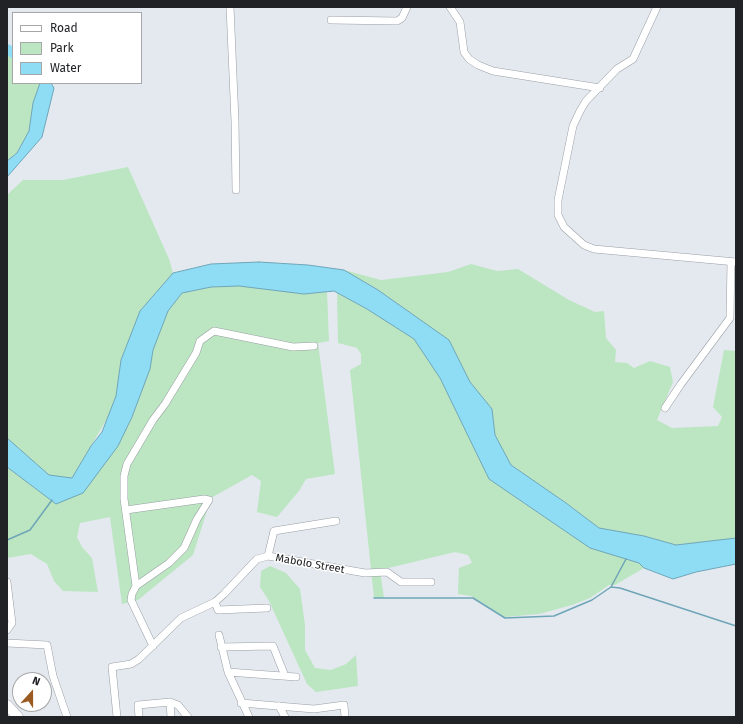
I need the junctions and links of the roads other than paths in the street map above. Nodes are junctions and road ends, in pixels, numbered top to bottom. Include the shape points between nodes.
1 (230, 7) edge
2 (407, 7) edge
3 (450, 7) edge
4 (657, 7) edge
5 (331, 20) dead end
6 (600, 88) junction
7 (236, 190) dead end
8 (734, 262) edge
9 (314, 346) dead end
10 (665, 408) dead end
11 (126, 510) junction
12 (336, 521) dead end
13 (268, 556) junction
14 (7, 582) edge
15 (431, 582) dead end
16 (136, 586) junction
17 (214, 602) junction
18 (267, 608) dead end
19 (7, 630) edge
20 (218, 635) dead end
21 (7, 643) edge
22 (153, 646) junction
23 (221, 647) junction
24 (228, 672) junction
25 (285, 676) junction
26 (296, 677) dead end
27 (170, 702) junction
28 (241, 703) junction
29 (7, 705) edge
30 (279, 706) junction
31 (314, 709) junction
32 (18, 717) edge
33 (67, 717) edge
34 (117, 717) edge
35 (139, 717) edge
36 (171, 717) edge
37 (188, 717) edge
38 (249, 717) edge
39 (286, 717) edge
40 (315, 717) edge
41 (345, 717) edge

1 - 7 street
2 - 5 street via 402,18 397,21
3 - 6 street via 460,22 464,52 478,65 493,71
4 - 6 street via 633,59 618,69
6 - 8 street via 586,101 573,126 558,200 558,215 564,227 584,245 594,249
8 - 10 street via 730,318
9 - 11 street via 294,347 214,331 200,341 196,353 127,464 124,476
11 - 16 street
11 - 16 street via 209,500 179,555
12 - 13 street via 274,531
13 - 15 street, Mabolo Street via 358,572 387,572 401,582
13 - 17 street, Mabolo Street via 252,563
14 - 19 street via 12,623
16 - 22 street via 131,600
17 - 18 street via 218,610
17 - 22 street, Mabolo Street via 181,618
20 - 23 street
21 - 33 street via 47,645 53,676
22 - 34 street, Mabolo Street via 131,664 112,667
23 - 24 street
23 - 25 street via 273,646
24 - 25 street
24 - 28 street
25 - 26 street
27 - 35 street via 138,705
27 - 36 street
27 - 37 street via 178,705
28 - 30 street
28 - 38 street
29 - 32 highway
30 - 31 street
30 - 39 street
31 - 40 street
31 - 41 street via 344,705

